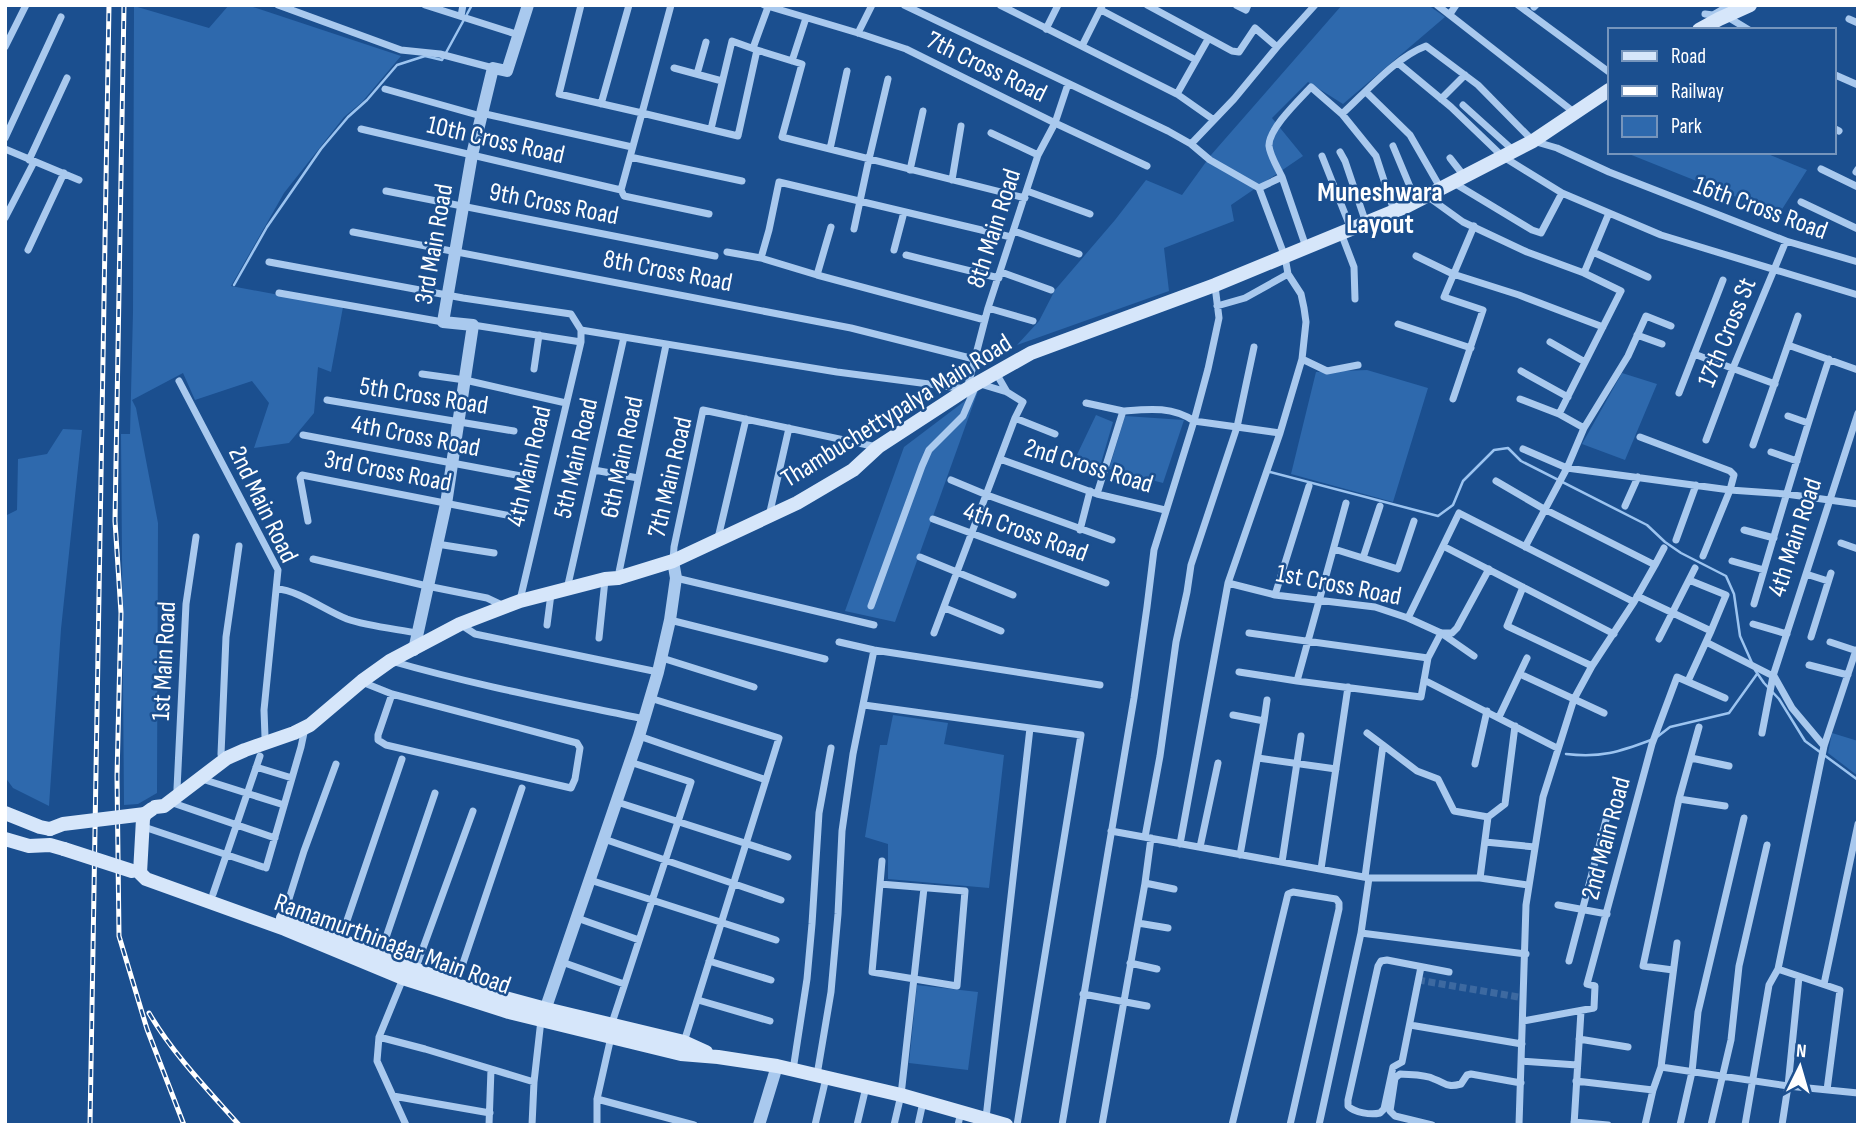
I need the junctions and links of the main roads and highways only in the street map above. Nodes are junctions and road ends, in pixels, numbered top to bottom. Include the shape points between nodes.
1 (1750, 5) edge
2 (1728, 11) edge
3 (1702, 28) edge
4 (1608, 91) edge
5 (324, 712) junction
6 (174, 795) junction
7 (5, 803) edge
8 (5, 813) edge
9 (149, 815) junction
10 (45, 828) junction
11 (5, 839) edge
12 (21, 845) junction
13 (5, 849) edge
14 (138, 869) junction
15 (339, 945) junction
16 (409, 972) junction
17 (611, 1030) junction
18 (718, 1057) junction
19 (960, 1119) edge
20 (997, 1123) edge

1 - 2 main road
2 - 3 main road
4 - 5 main road, Thambuchettypalya Main Road via 1533,141 1394,212 1031,353 972,386 878,447 853,470 797,503 673,561 520,601 460,624 390,661
5 - 6 main road, Thambuchettypalya Main Road via 305,727 227,758
5 - 6 main road, Thambuchettypalya Main Road via 221,754
6 - 9 main road, Thambuchettypalya Main Road via 156,804
7 - 10 main road
8 - 10 main road
9 - 10 main road, bridge
9 - 14 main road
11 - 12 main road, Ramamurthinagar Main Road
12 - 13 main road
12 - 14 main road, Ramamurthinagar Main Road, bridge via 50,845
14 - 15 main road, Ramamurthinagar Main Road via 283,918
14 - 15 main road, Ramamurthinagar Main Road via 146,879
15 - 16 main road, Ramamurthinagar Main Road
15 - 16 main road, Ramamurthinagar Main Road via 380,955
16 - 17 main road, Ramamurthinagar Main Road via 543,1015
17 - 18 main road, Ramamurthinagar Main Road via 681,1054
17 - 18 main road, Ramamurthinagar Main Road via 684,1042
18 - 19 main road, Ramamurthinagar Main Road via 901,1095
19 - 20 main road, Ramamurthinagar Main Road

